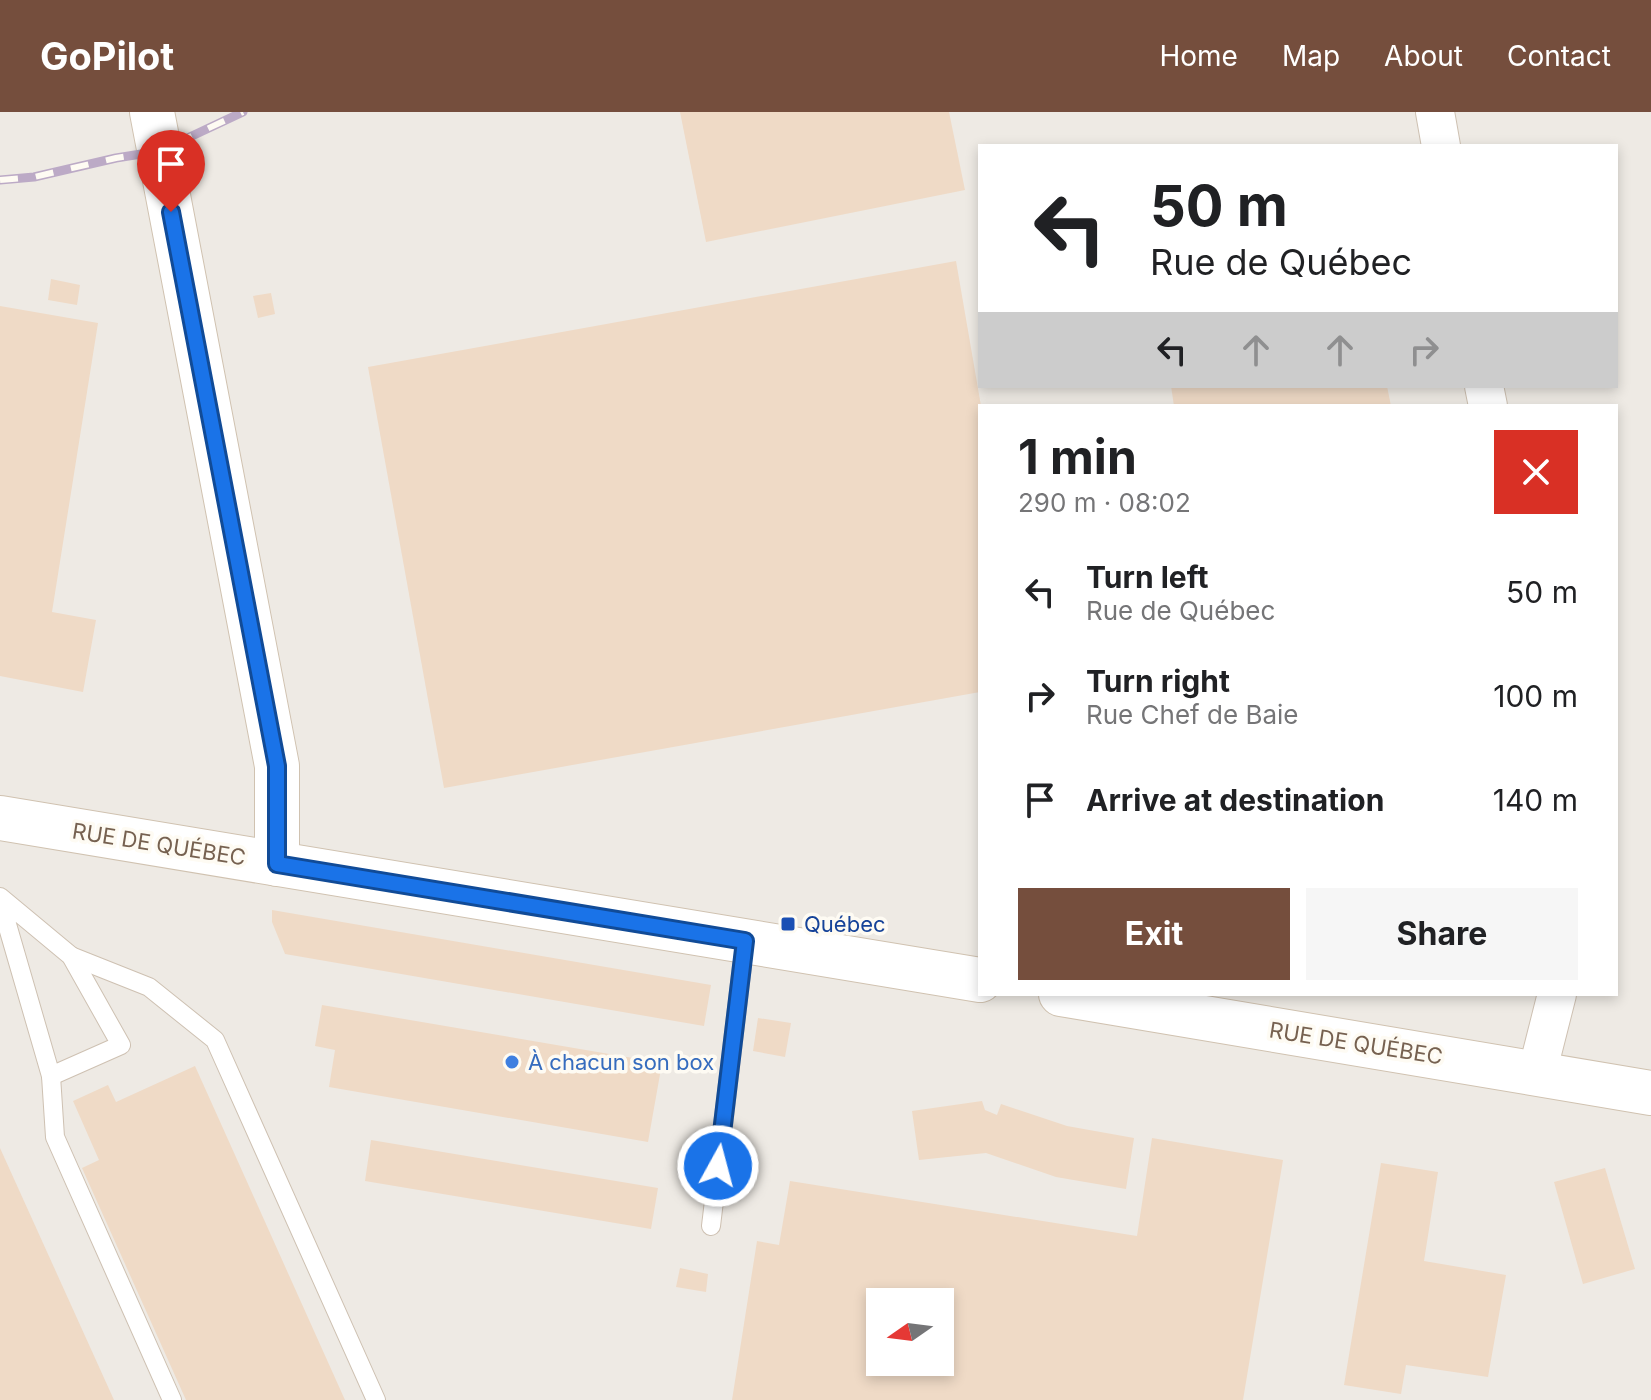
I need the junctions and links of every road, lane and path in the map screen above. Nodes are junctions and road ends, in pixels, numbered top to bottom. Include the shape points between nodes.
1 (152, 112) edge
2 (1435, 112) edge
3 (1441, 144) edge
4 (1, 826) edge
5 (277, 864) junction
6 (0, 898) edge
7 (745, 941) junction
8 (71, 956) junction
9 (978, 980) edge
10 (1073, 996) edge
11 (1556, 996) edge
12 (1537, 1073) junction
13 (51, 1076) junction
14 (1651, 1093) edge
15 (711, 1226) dead end
16 (172, 1400) edge
17 (376, 1400) edge

1 - 5 street via 277,766
2 - 3 street
4 - 5 street, RUE DE QUÉBEC
5 - 7 street, RUE DE QUÉBEC
6 - 8 lane
6 - 13 lane
7 - 9 street, RUE DE QUÉBEC
7 - 15 lane
8 - 13 lane via 121,1045
8 - 17 lane via 149,987 215,1040
10 - 12 street, RUE DE QUÉBEC
11 - 12 street
12 - 14 street, RUE DE QUÉBEC
13 - 16 lane via 55,1137

